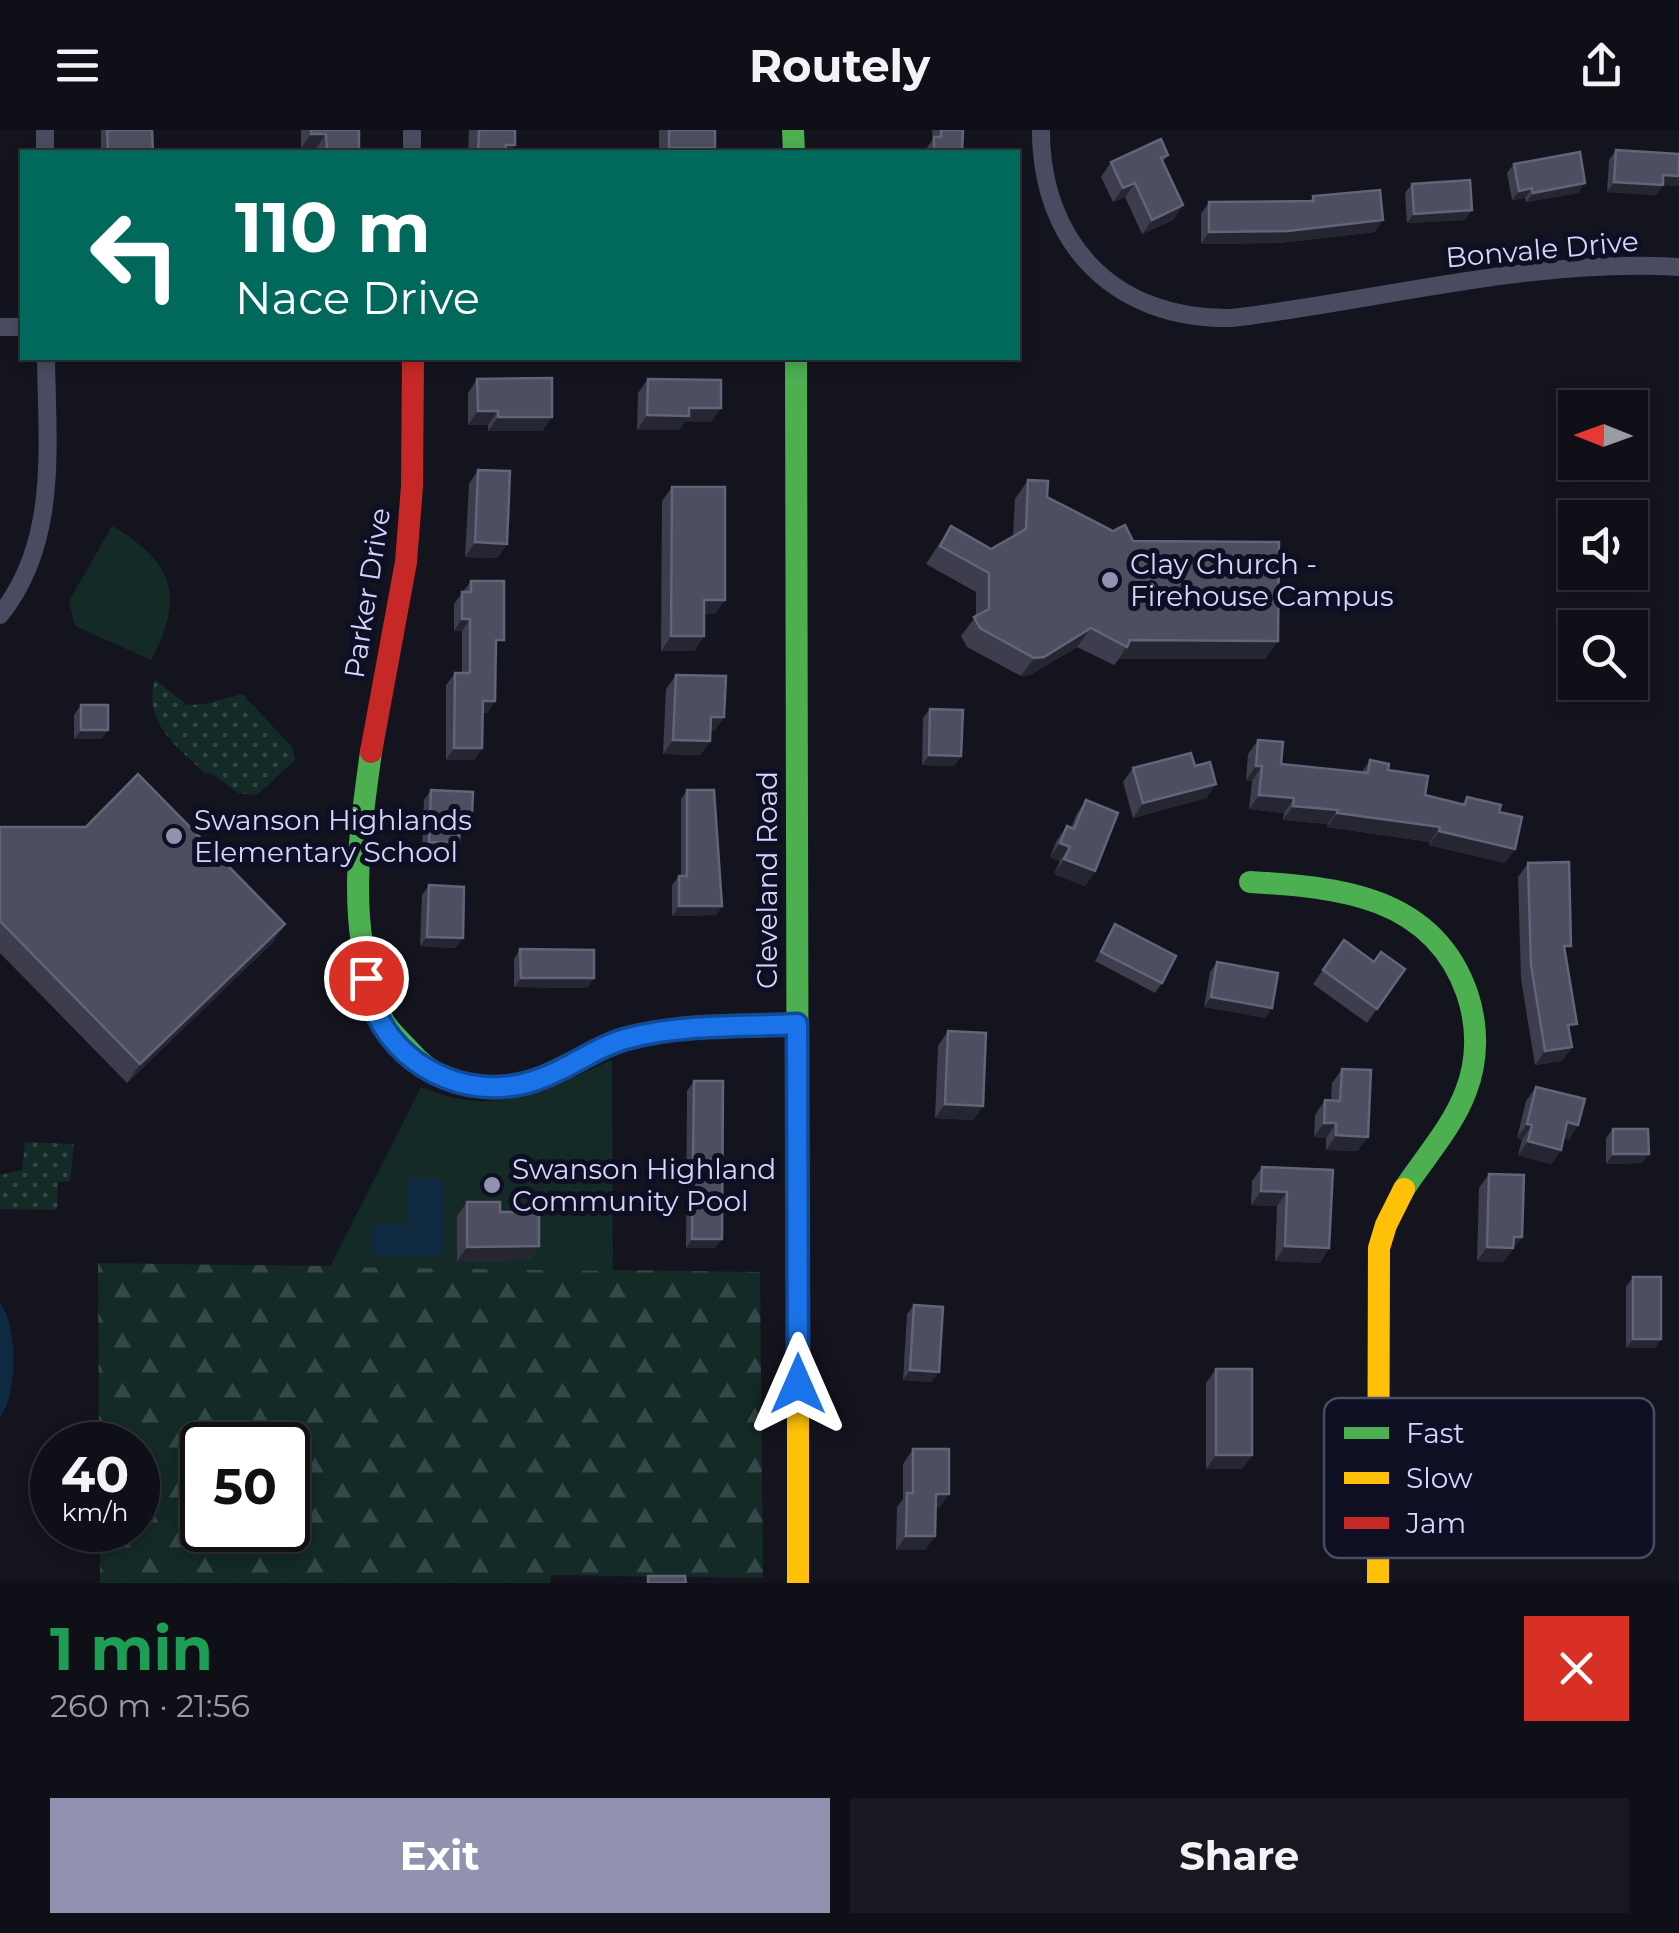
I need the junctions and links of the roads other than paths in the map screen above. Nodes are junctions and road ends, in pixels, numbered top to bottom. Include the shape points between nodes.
1 (1041, 130) edge
2 (1679, 268) edge
3 (46, 360) edge
4 (413, 360) edge
5 (796, 360) edge
6 (0, 615) edge
7 (1250, 882) dead end
8 (797, 1024) junction
9 (1379, 1398) edge
10 (1378, 1558) edge
11 (798, 1583) edge
12 (1378, 1583) edge

1 - 2 street, Bonvale Drive via 1046,190 1066,236 1097,274 1149,304 1194,316 1231,318 1576,268
3 - 6 street via 44,514 34,555
4 - 8 street, Parker Drive via 406,563 361,836 358,921 376,1014 408,1055 434,1074 481,1088 537,1080 630,1038
5 - 8 street, Cleveland Road
7 - 9 street via 1320,887 1392,906 1435,936 1469,995 1471,1077 1394,1201 1380,1248
8 - 11 street, Cleveland Road
10 - 12 street

